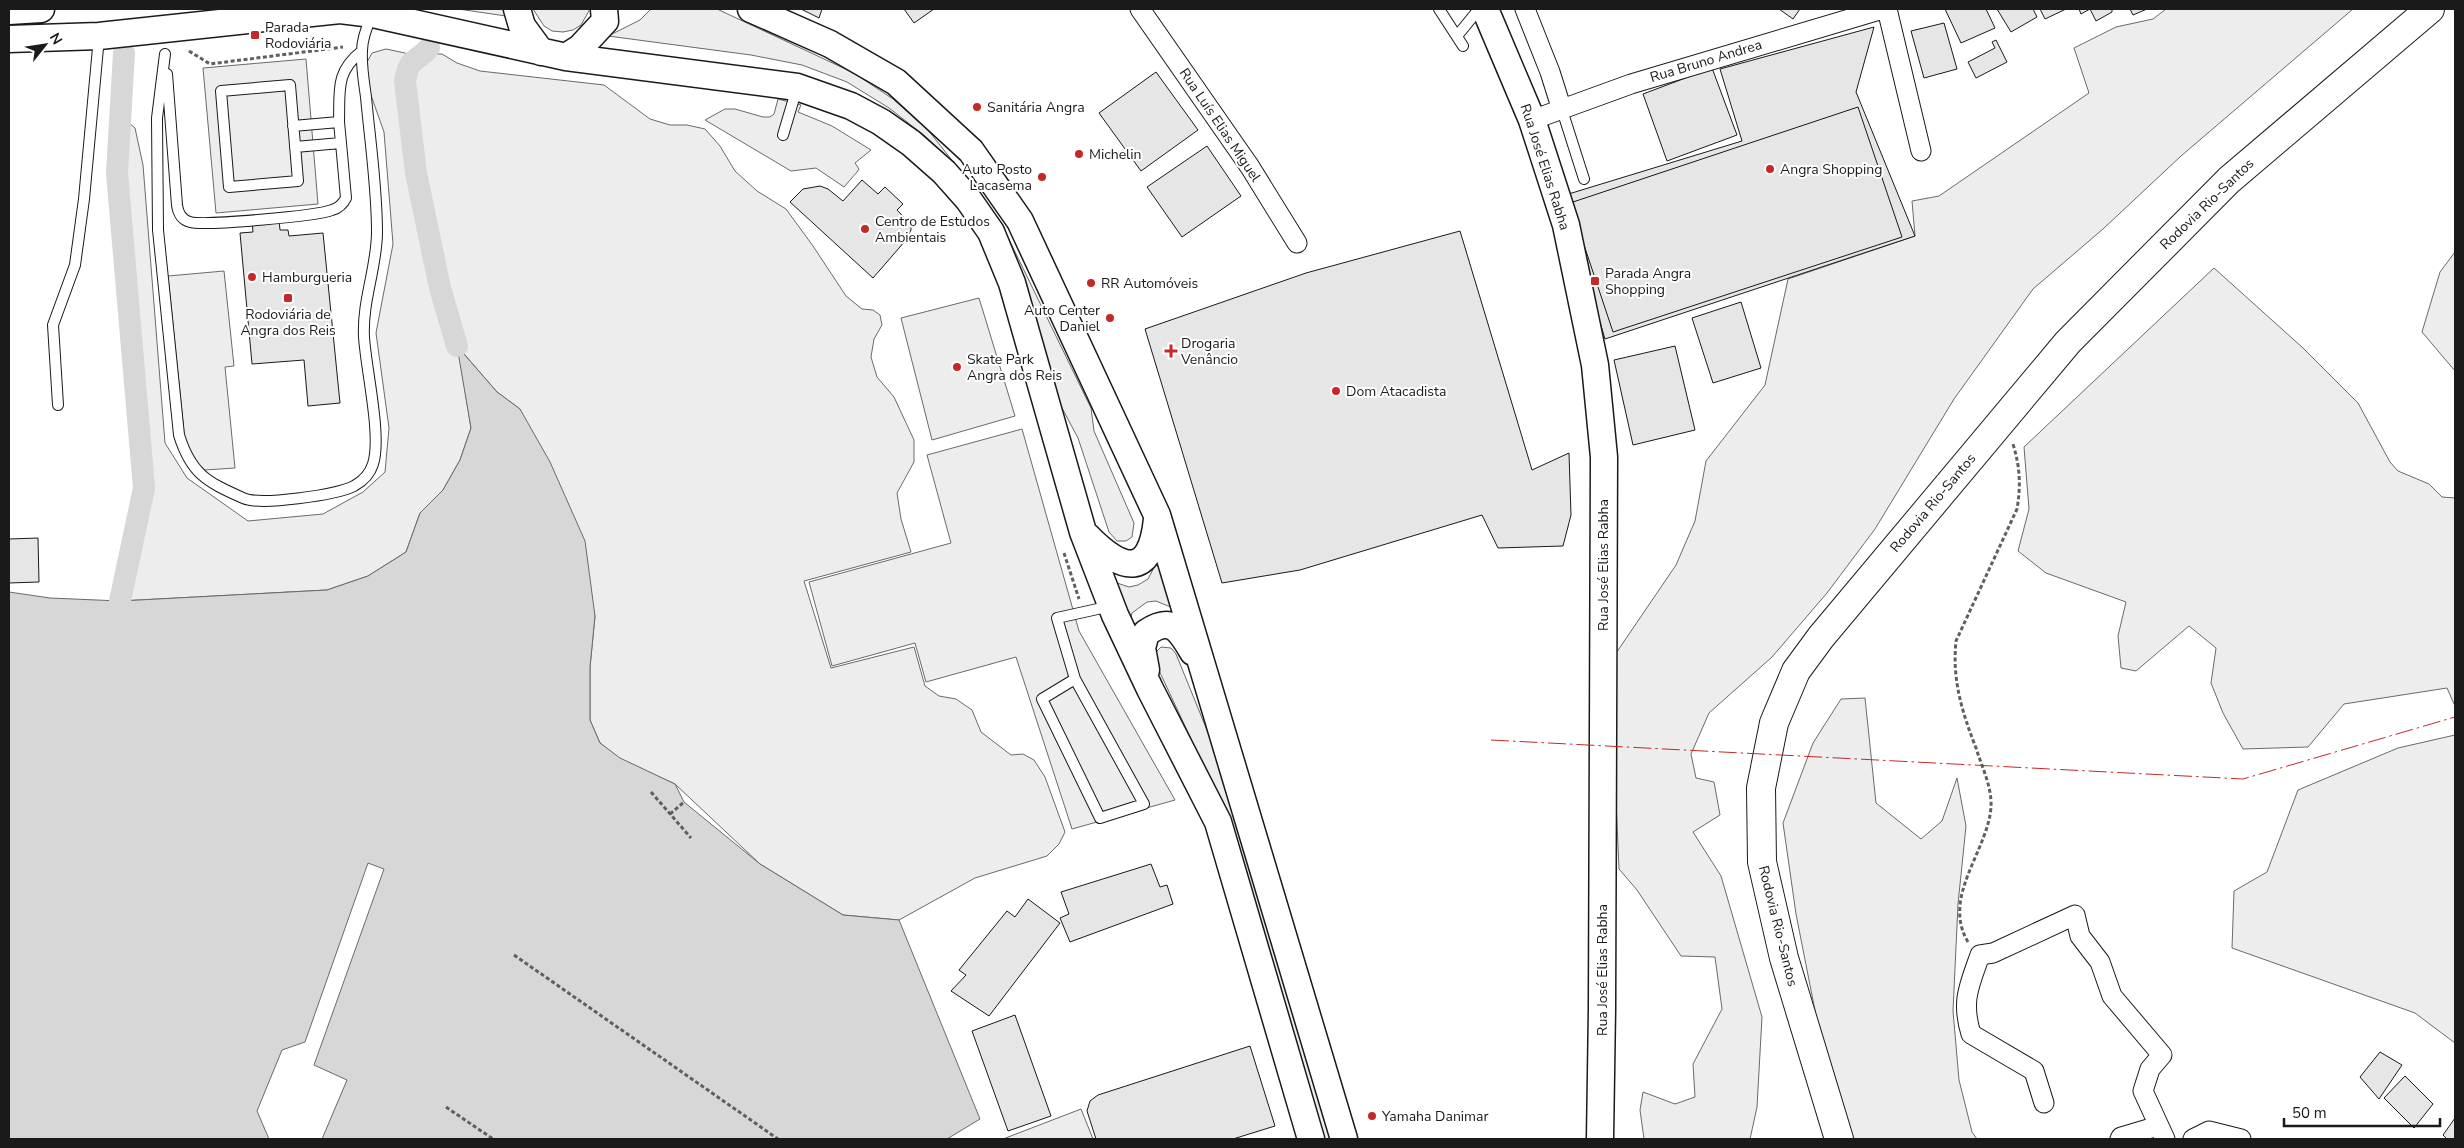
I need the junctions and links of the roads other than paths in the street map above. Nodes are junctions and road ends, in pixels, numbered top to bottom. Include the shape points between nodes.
1 (41, 9) edge
2 (188, 9) edge
3 (517, 9) edge
4 (751, 9) edge
5 (1140, 9) edge
6 (1439, 9) edge
7 (1479, 9) edge
8 (1485, 9) edge
9 (1525, 9) edge
10 (1882, 9) edge
11 (1888, 9) edge
12 (2430, 9) edge
13 (9, 12) edge
14 (611, 13) edge
15 (373, 14) junction
16 (99, 36) junction
17 (1457, 36) junction
18 (9, 40) edge
19 (166, 41) junction
20 (1462, 46) dead end
21 (362, 51) junction
22 (541, 52) junction
23 (566, 58) junction
24 (797, 87) junction
25 (1562, 110) junction
26 (1532, 120) junction
27 (339, 122) junction
28 (293, 126) junction
29 (783, 135) dead end
30 (341, 143) junction
31 (295, 147) junction
32 (1921, 151) dead end
33 (1584, 179) dead end
34 (1297, 243) dead end
35 (58, 405) dead end
36 (1157, 515) junction
37 (1083, 532) junction
38 (1112, 606) junction
39 (1205, 672) junction
40 (1075, 679) junction
41 (1150, 690) junction
42 (2044, 1103) dead end
43 (2161, 1133) edge
44 (1311, 1139) edge
45 (1344, 1139) edge
46 (1600, 1139) edge
47 (1839, 1139) edge
48 (2120, 1139) edge
49 (2193, 1139) edge
50 (2241, 1139) edge

1 - 13 main road
2 - 19 main road
3 - 22 main road via 522,26
4 - 36 main road via 830,44 896,82 971,151 1020,221
5 - 34 street, Rua Luís Elias Miguel via 1250,167
6 - 17 lane
7 - 17 lane
8 - 26 main road, Rua José Elias Rabha
9 - 25 street
10 - 25 street, Rua Bruno Andrea via 1631,84
11 - 32 street
12 - 47 highway, Rodovia Rio-Santos via 2229,180 2068,342 1796,671 1774,722 1762,788 1762,862 1784,958
14 - 23 main road via 580,48
15 - 19 main road via 332,11
15 - 21 lane
15 - 22 main road
16 - 18 main road
16 - 19 main road
16 - 35 lane via 75,265 52,325
17 - 20 lane
19 - 21 lane via 157,118 158,230 179,435 192,468 205,479 245,500 265,502 336,492 354,486 367,477 373,464 376,446 364,334 370,280 377,254 377,230
19 - 30 lane via 177,205 183,218 189,222 208,223 334,210 346,198
21 - 27 lane via 350,60 341,75
22 - 23 main road
23 - 24 main road
24 - 29 lane
24 - 37 main road via 851,106 911,143 950,179 991,232 1012,282
25 - 26 street, Rua Bruno Andrea
25 - 33 lane
26 - 46 main road, Rua José Elias Rabha via 1566,225 1595,365 1604,457
27 - 28 lane
27 - 30 lane
28 - 31 lane
28 - 31 lane via 290,85 221,90 229,187 298,181
30 - 31 lane
36 - 37 main road via 1153,544 1147,555 1136,563 1124,564 1113,559
36 - 39 main road
37 - 38 main road
38 - 40 lane via 1058,618
38 - 41 main road
39 - 41 main road via 1181,631 1169,624 1155,626 1146,634 1142,648
39 - 45 main road
40 - 40 lane via 1102,729 1144,804 1100,818 1042,699
41 - 44 main road via 1218,822
42 - 43 street via 2034,1071 1972,1034 1965,1014 1968,990 1980,955 1993,953 2075,915 2080,936 2100,962 2112,996 2162,1055 2150,1069 2144,1091
43 - 48 street
49 - 50 street via 2209,1131

